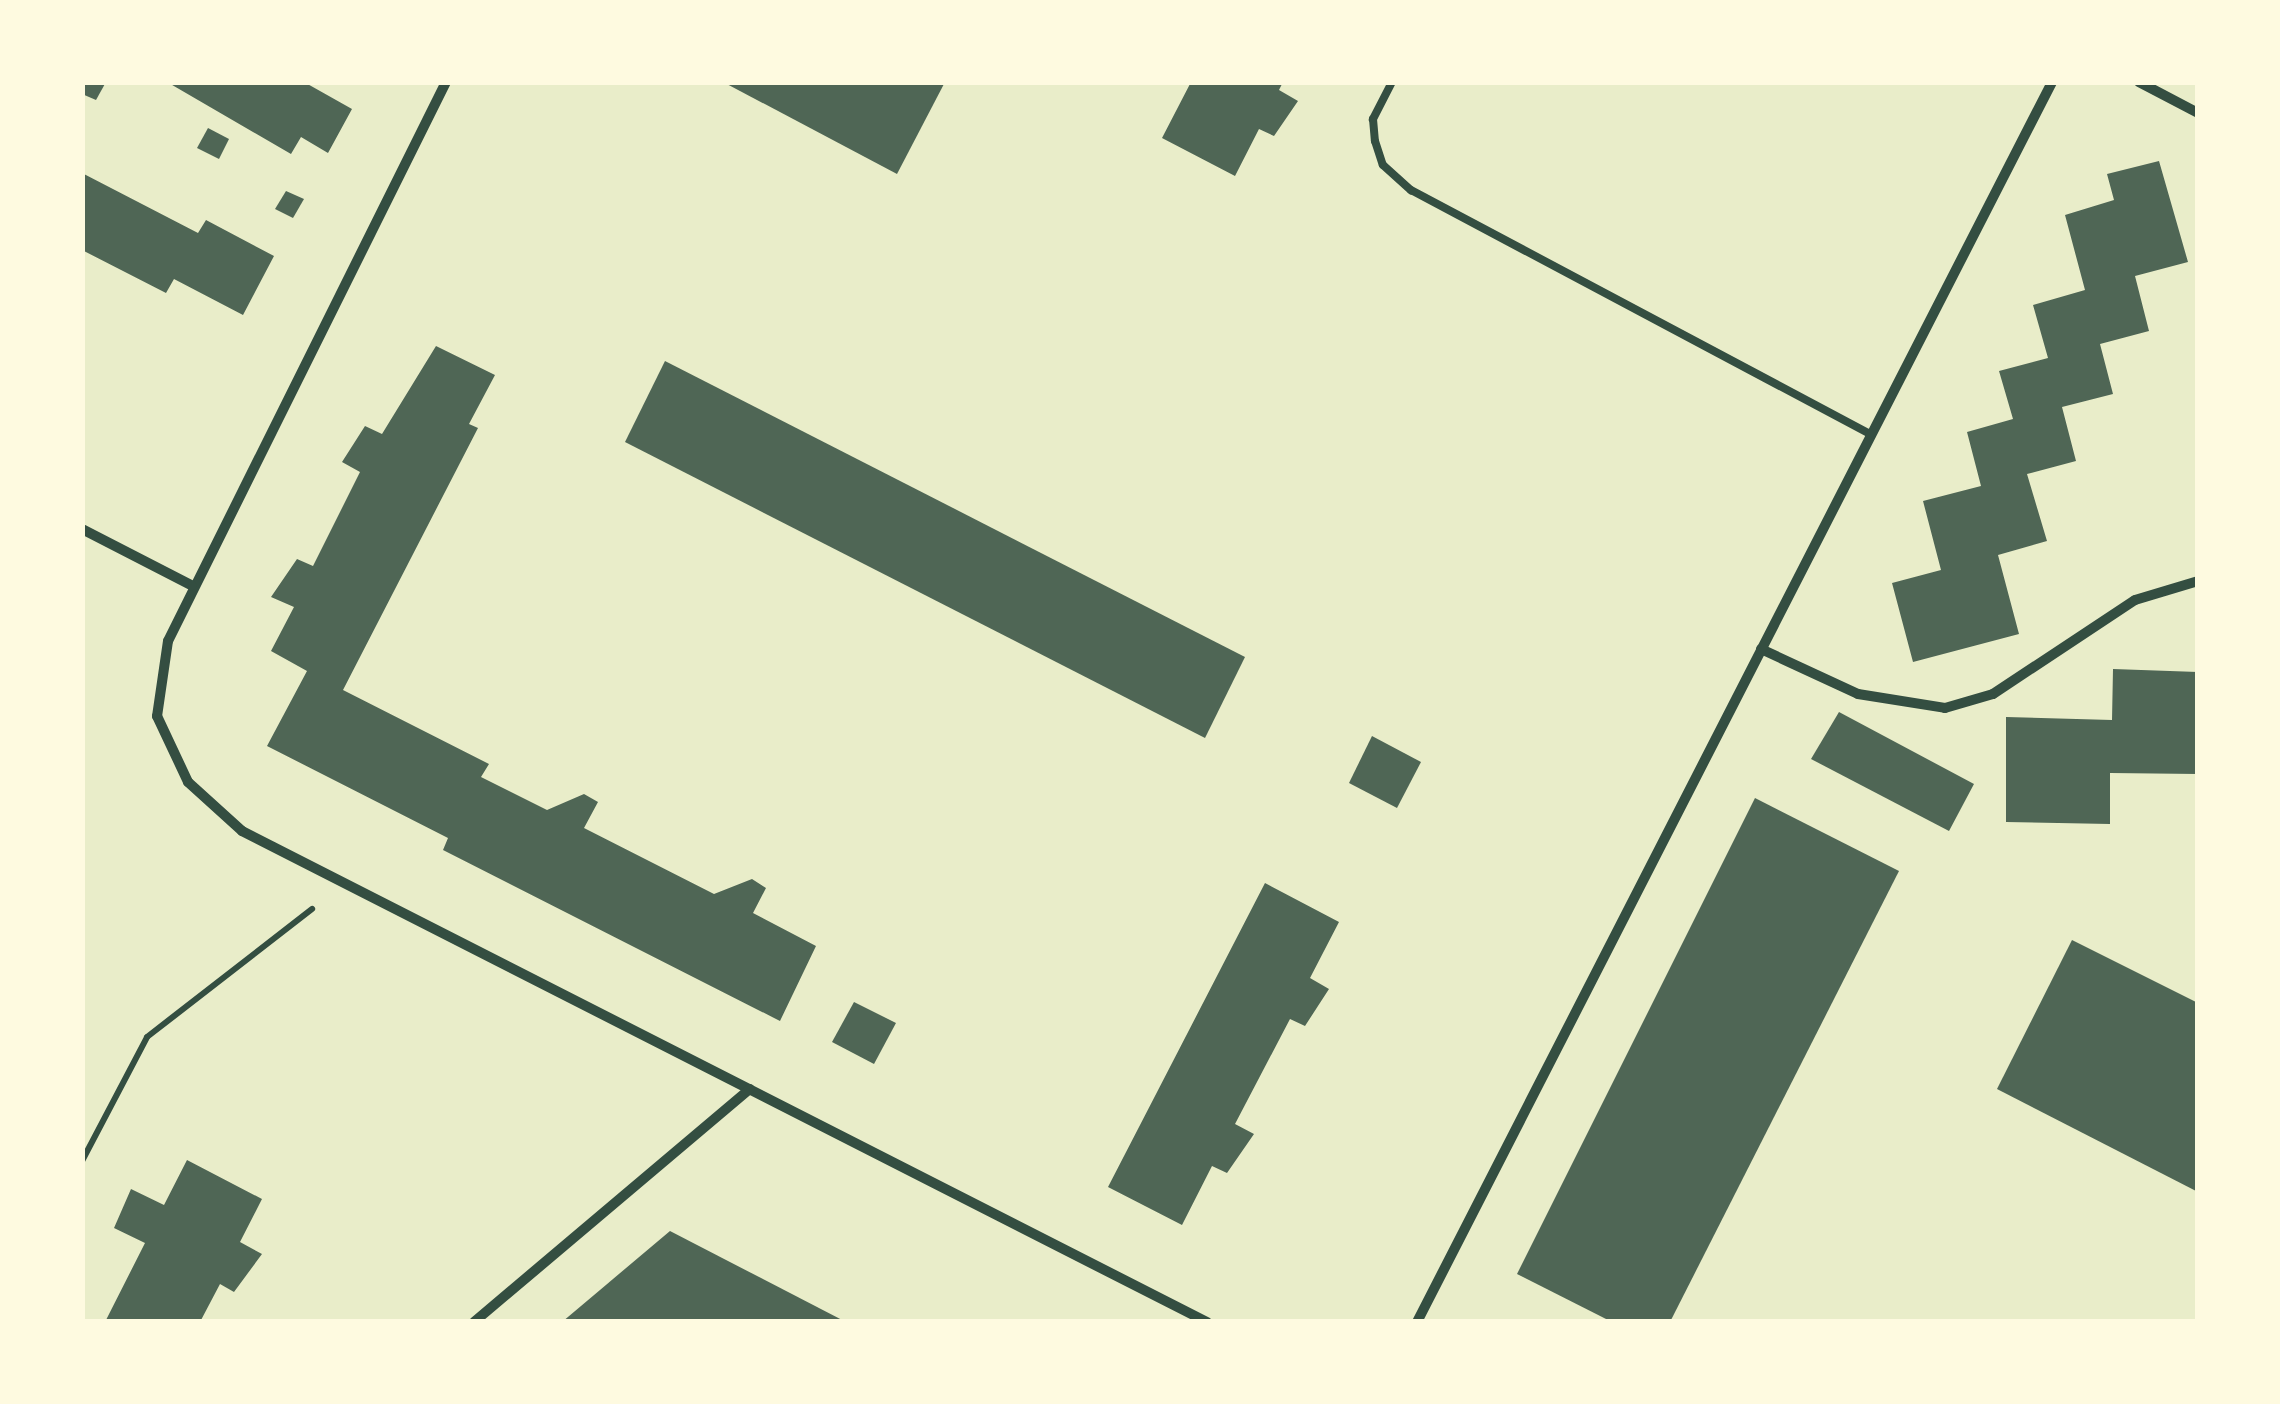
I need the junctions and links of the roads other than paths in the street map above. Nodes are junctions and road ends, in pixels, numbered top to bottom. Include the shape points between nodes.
1 (1392, 82) edge
2 (2052, 82) edge
3 (2139, 82) edge
4 (445, 83) edge
5 (2198, 113) edge
6 (1872, 435) junction
7 (82, 530) edge
8 (2198, 581) edge
9 (191, 586) junction
10 (1762, 648) junction
11 (750, 1089) junction
12 (474, 1322) edge
13 (1207, 1322) edge
14 (1417, 1322) edge

1 - 6 lane via 1373,120 1374,140 1383,165 1411,190
2 - 6 street
3 - 5 street
4 - 9 street
6 - 10 street
7 - 9 street
8 - 10 street via 2135,600 1993,694 1945,708 1858,694
9 - 11 street via 158,682 157,716 168,748 212,809
10 - 14 street
11 - 12 street
11 - 13 street

